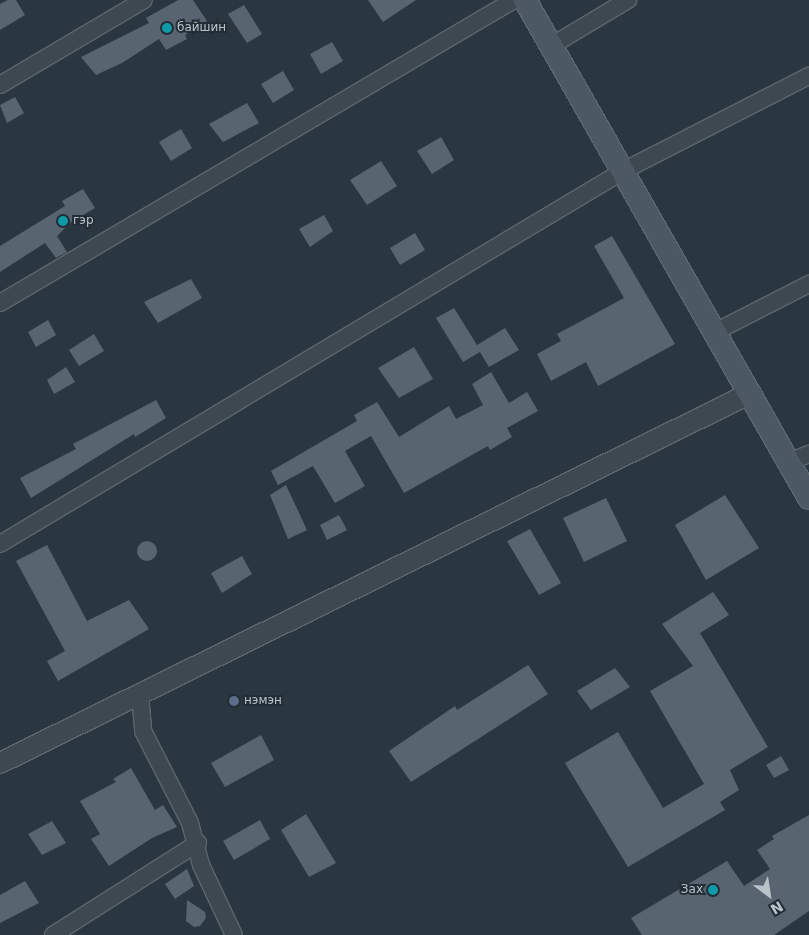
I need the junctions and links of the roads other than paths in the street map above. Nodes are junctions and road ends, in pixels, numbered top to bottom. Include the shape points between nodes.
1 (144, 0) edge
2 (514, 0) edge
3 (525, 0) edge
4 (628, 0) edge
5 (551, 46) junction
6 (809, 76) edge
7 (0, 85) edge
8 (623, 171) junction
9 (809, 284) edge
10 (0, 303) edge
11 (715, 332) junction
12 (751, 393) junction
13 (799, 458) edge
14 (809, 498) edge
15 (0, 544) edge
16 (140, 694) junction
17 (0, 763) edge
18 (198, 843) junction
19 (53, 935) edge
20 (234, 935) edge

1 - 7 street
2 - 10 street
3 - 5 main road
4 - 5 street
5 - 8 main road
6 - 8 street
8 - 11 main road
8 - 15 street
9 - 11 street
11 - 12 main road
12 - 13 main road
12 - 16 street
13 - 14 main road
16 - 17 street
16 - 18 street via 143,731
18 - 19 street
18 - 20 street via 201,865

